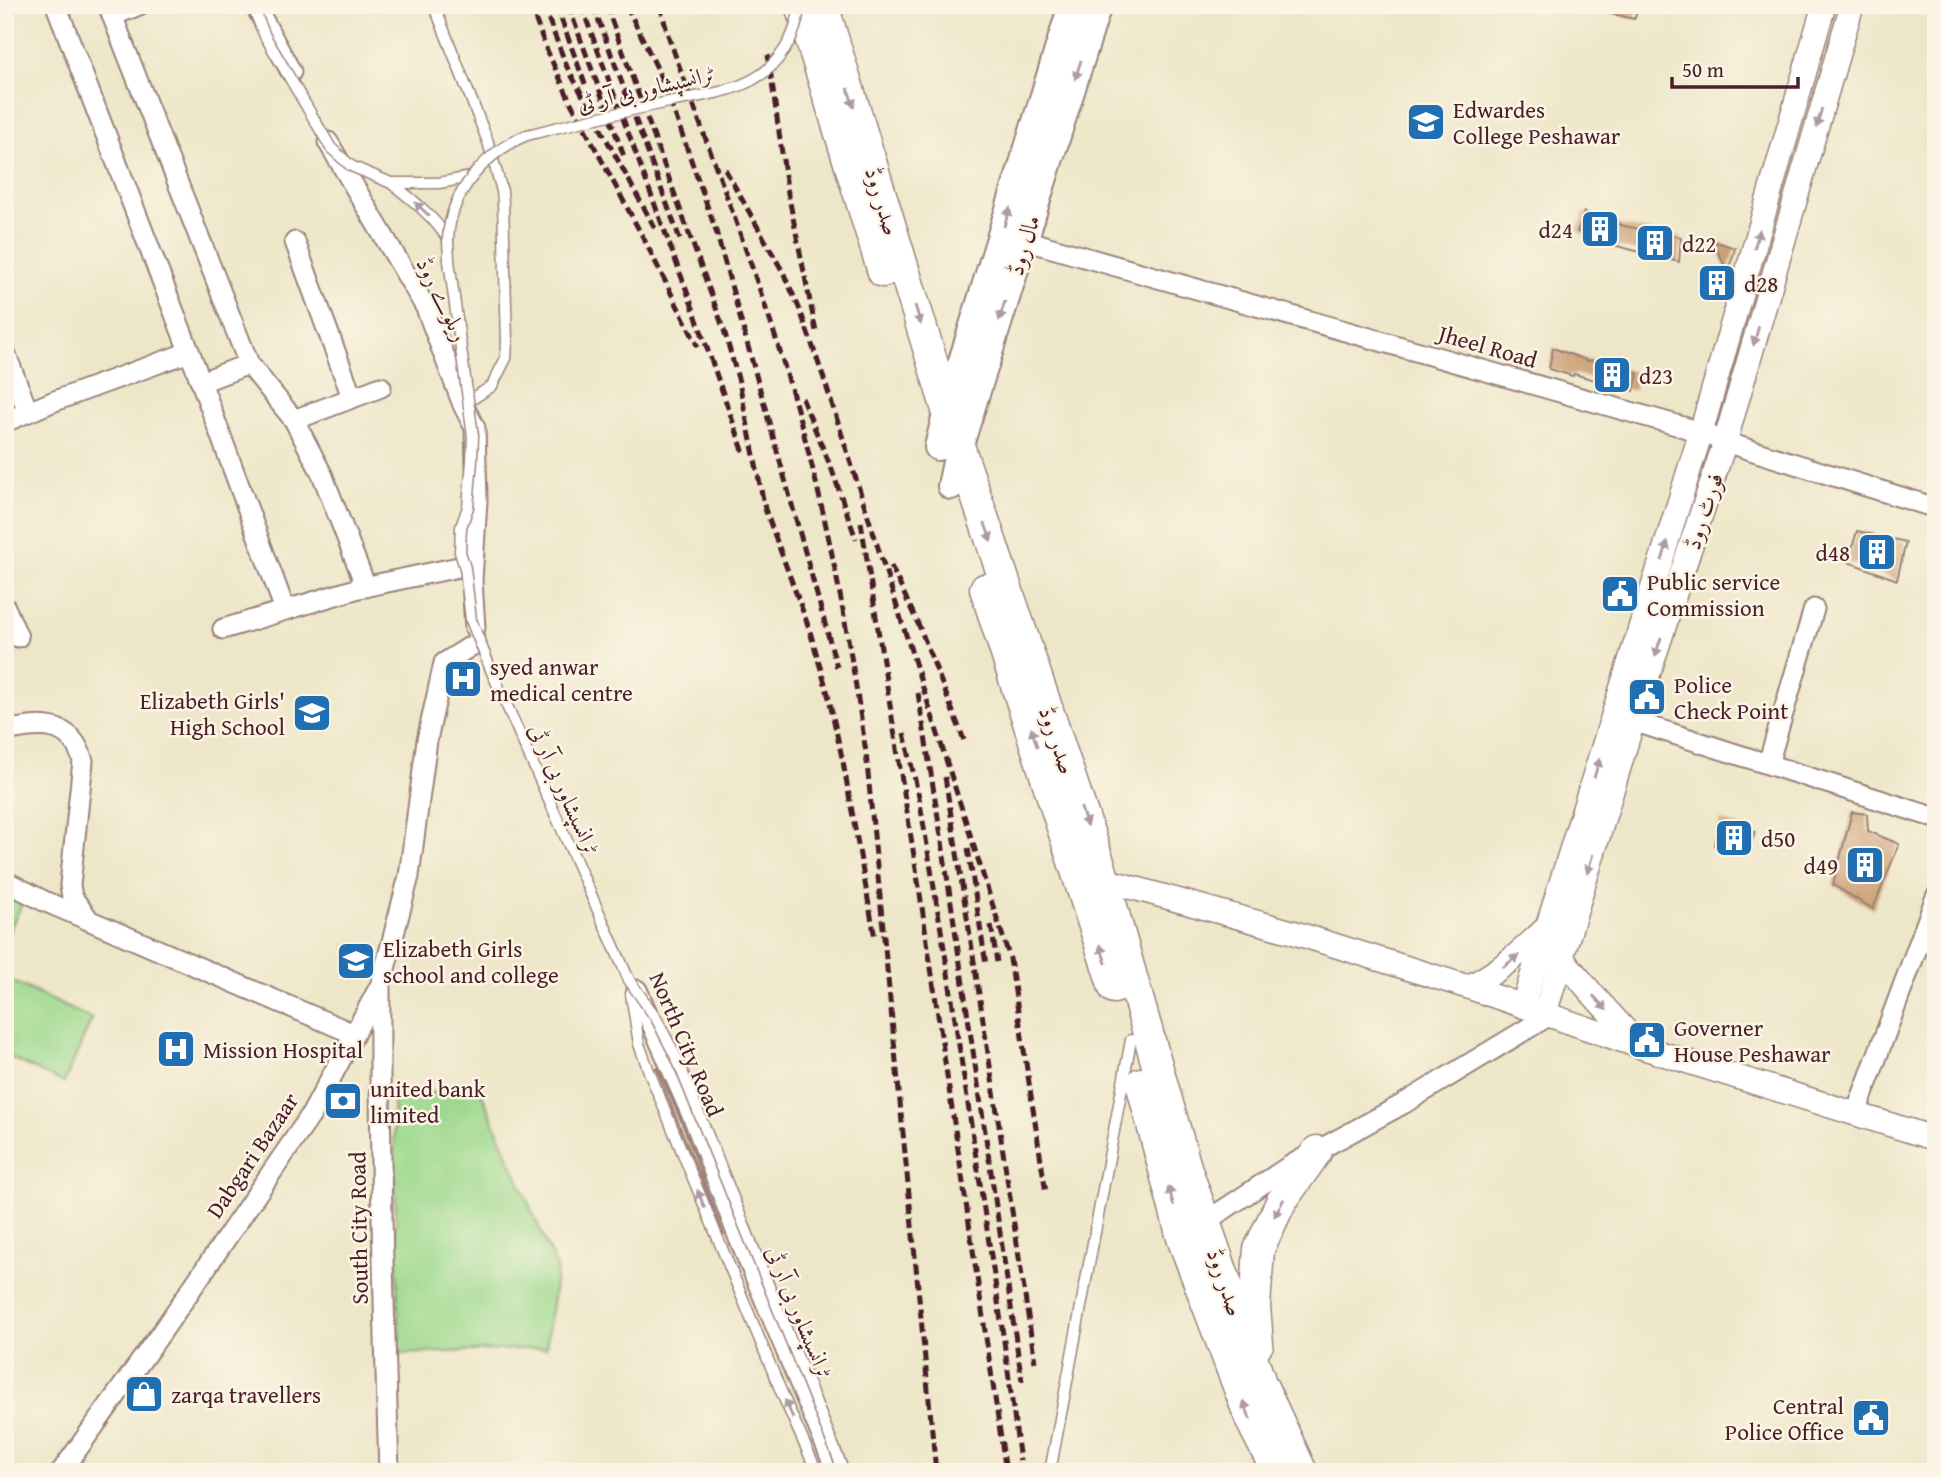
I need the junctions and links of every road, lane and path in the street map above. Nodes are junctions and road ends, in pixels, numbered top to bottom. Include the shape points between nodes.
1 (56, 5) edge
2 (139, 5) edge
3 (254, 5) edge
4 (433, 5) edge
5 (799, 5) edge
6 (823, 5) edge
7 (1072, 5) edge
8 (1098, 5) edge
9 (1824, 5) edge
10 (1852, 5) edge
11 (110, 11) edge
12 (471, 177) junction
13 (391, 183) junction
14 (448, 239) junction
15 (1024, 240) junction
16 (295, 242) dead end
17 (5, 352) edge
18 (189, 352) junction
19 (249, 364) junction
20 (201, 382) junction
21 (381, 387) dead end
22 (352, 397) junction
23 (463, 405) junction
24 (947, 410) junction
25 (28, 412) junction
26 (294, 420) junction
27 (5, 422) edge
28 (1702, 432) junction
29 (1725, 442) junction
30 (948, 447) junction
31 (1936, 508) edge
32 (473, 564) junction
33 (366, 587) junction
34 (5, 607) edge
35 (1814, 609) dead end
36 (285, 610) junction
37 (223, 629) dead end
38 (18, 637) dead end
39 (476, 643) junction
40 (1633, 721) junction
41 (5, 731) edge
42 (1768, 764) junction
43 (1936, 818) edge
44 (1105, 880) junction
45 (5, 881) edge
46 (1936, 897) edge
47 (90, 920) junction
48 (1548, 927) junction
49 (1562, 957) junction
50 (629, 980) junction
51 (380, 984) junction
52 (1468, 987) junction
53 (1522, 1005) junction
54 (1548, 1014) junction
55 (354, 1034) junction
56 (1131, 1040) junction
57 (1641, 1047) junction
58 (1856, 1113) junction
59 (1936, 1139) edge
60 (1317, 1151) junction
61 (1205, 1222) junction
62 (1261, 1382) junction
63 (61, 1472) edge
64 (390, 1472) edge
65 (817, 1472) edge
66 (838, 1472) edge
67 (844, 1472) edge
68 (1050, 1472) edge
69 (1277, 1472) edge
70 (1302, 1472) edge

1 - 18 street
2 - 11 street
3 - 13 lane, bridge via 265,36 331,148 351,166
3 - 23 street, ریلوے روڈ via 323,134 426,308
4 - 23 lane via 488,142 503,202 506,358 492,386
5 - 12 lane, ٹرانسپشاور بی آر ٹی, bridge via 782,55 752,80 713,94 527,135 498,150
5 - 30 main road, صدر روڈ
6 -> 24 main road, صدر روڈ
24 -> 7 main road, مال روڈ
8 -> 15 main road, مال روڈ
28 -> 9 street, فورٹ روڈ
10 -> 29 street, فورٹ روڈ
11 - 19 street
12 - 13 lane via 439,183
12 - 14 lane, ٹرانسپشاور بی آر ٹی, bridge via 456,205
14 -> 13 lane via 421,206
14 - 50 lane, ٹرانسپشاور بی آر ٹی, bridge via 473,436 460,552 471,620
15 - 28 street, Jheel Road
15 -> 30 main road, مال روڈ
16 - 22 street
17 - 25 street
18 - 20 street
18 - 25 street
19 - 20 street
19 - 26 street
20 - 36 street
21 - 22 street
22 - 26 street
23 - 32 street, ریلوے روڈ via 475,428
24 - 30 main road, صدر روڈ
25 - 27 street
26 - 33 street via 323,474
28 - 29 street, Jheel Road
48 -> 28 street, فورٹ روڈ
29 - 31 street, Jheel Road
29 -> 40 street, فورٹ روڈ
30 -> 44 main road, صدر روڈ
56 -> 30 main road, صدر روڈ via 951,486
32 - 33 street
32 - 39 street, ریلوے روڈ
33 - 36 street
34 - 38 street
35 - 42 street
36 - 37 street
39 - 51 street, Dabgari Bazaar via 444,663 427,740 409,876
39 - 66 street, North City Road via 563,822 695,1122
40 - 42 street
40 -> 49 street, فورٹ روڈ
41 - 47 street via 34,725 54,727 80,751 83,761 70,885 72,897
42 - 43 street
44 - 52 street
44 - 61 main road, صدر روڈ
45 - 47 street
46 - 58 street
47 - 55 street
52 -> 48 street via 1510,962
48 - 53 street, فورٹ روڈ
49 - 54 street, فورٹ روڈ
49 -> 57 street
65 -> 50 lane, ٹرانسپشاور بی آر ٹی via 650,1074 639,1044
50 - 67 lane, ٹرانسپشاور بی آر ٹی, bridge via 677,1059
51 - 55 street, Dabgari Bazaar
51 - 64 street, South City Road via 382,1271
52 - 53 street
53 - 54 street
54 - 57 street
54 - 60 street
55 - 63 street, Dabgari Bazaar via 311,1115
56 - 68 lane
69 -> 56 main road, صدر روڈ via 1252,1423 1182,1238
57 - 58 street
58 - 59 street
60 - 61 street
60 -> 62 main road via 1281,1202 1259,1249 1255,1306
61 - 62 main road, صدر روڈ
62 - 70 main road, صدر روڈ

